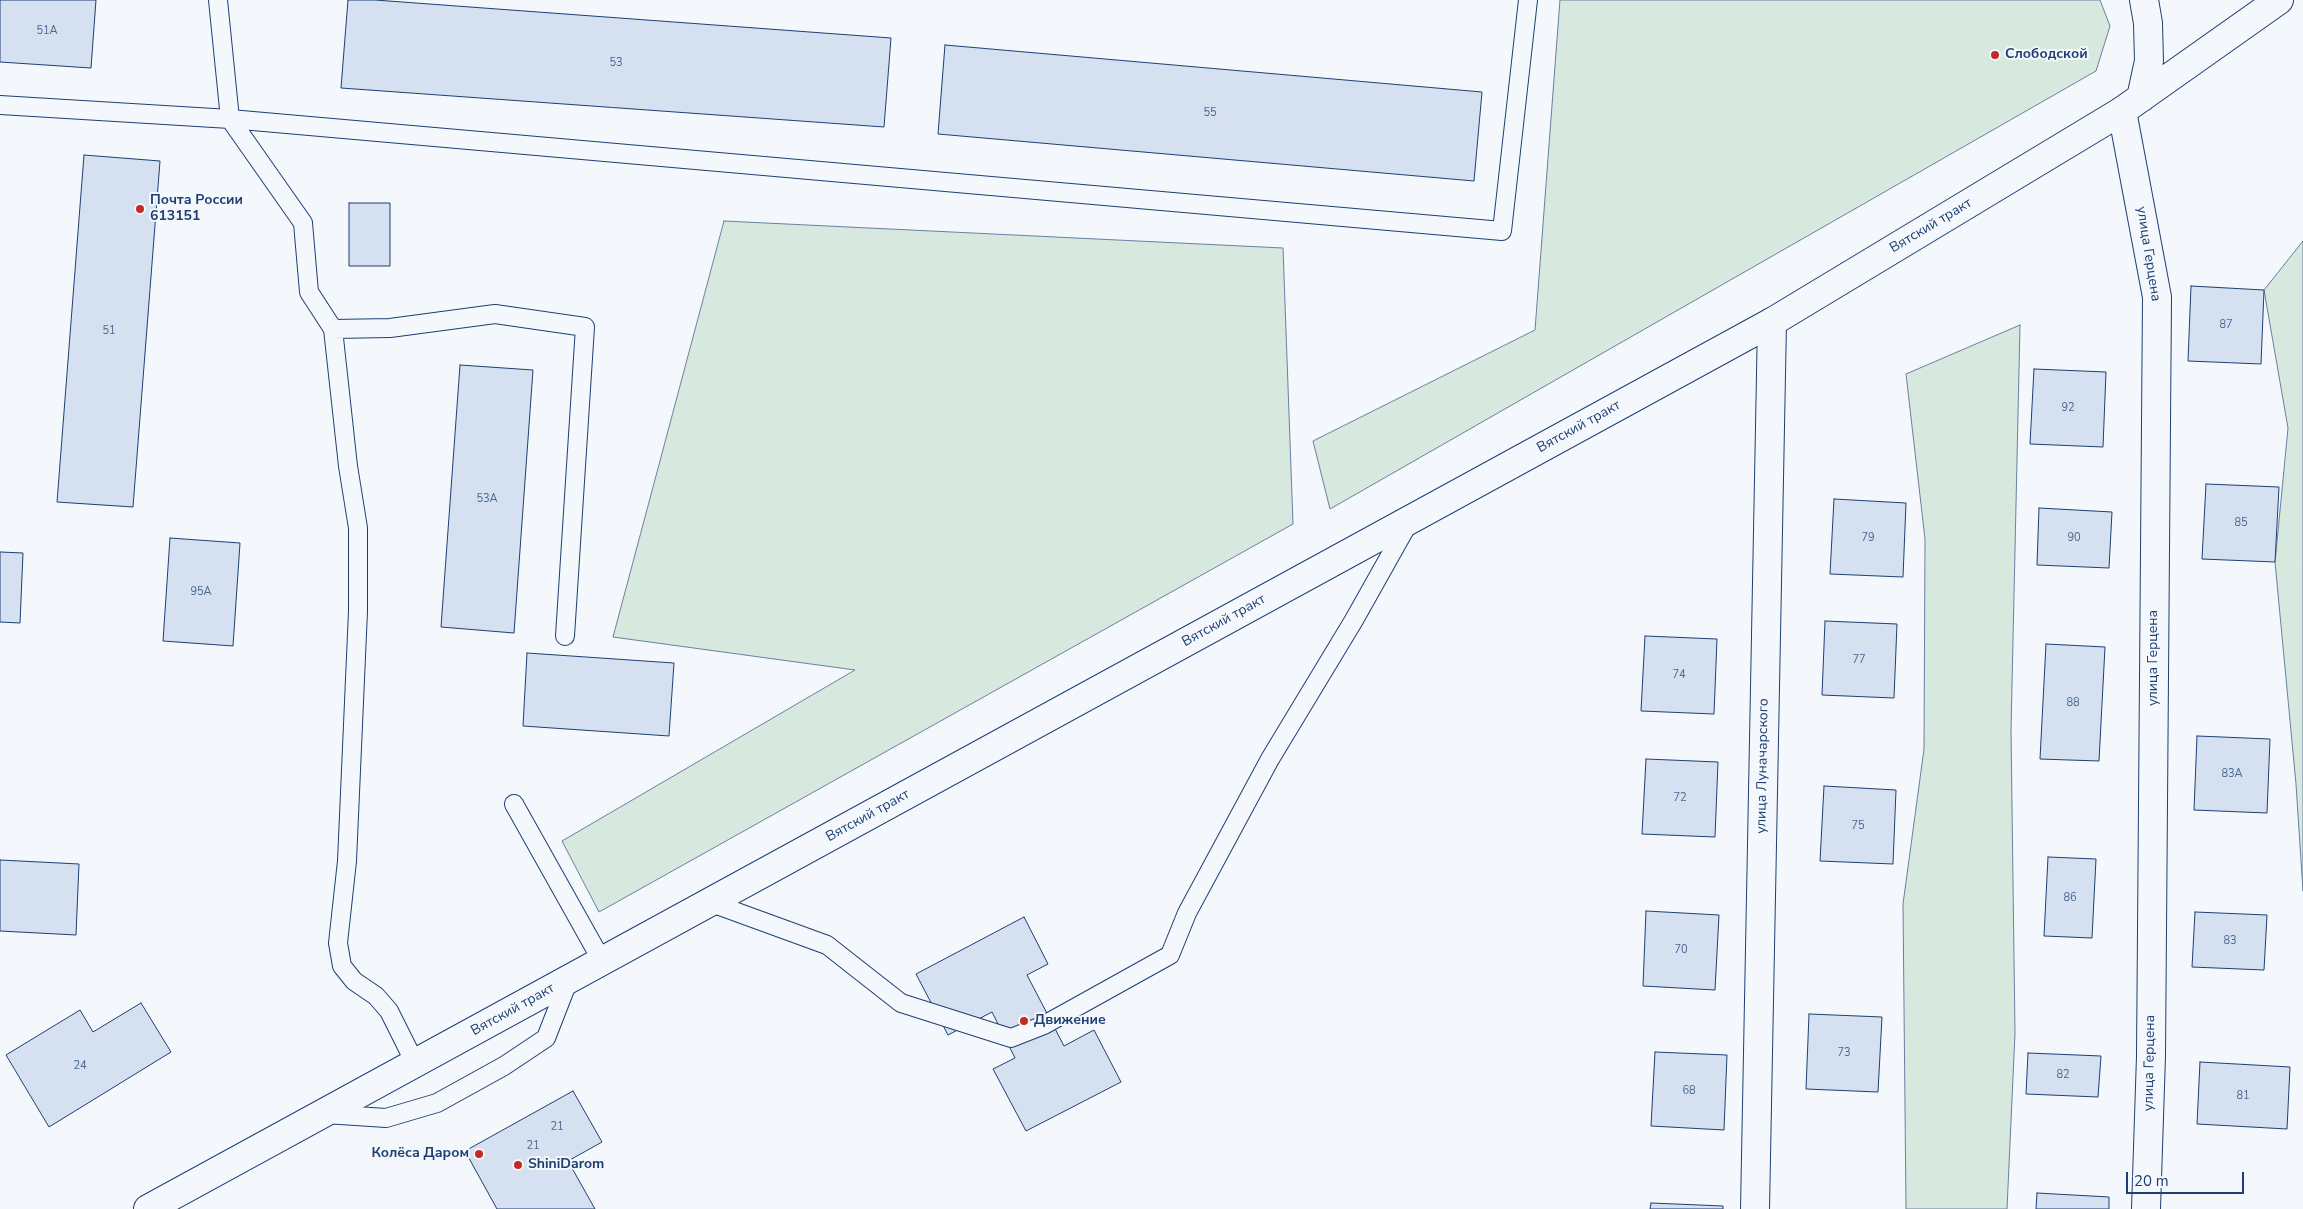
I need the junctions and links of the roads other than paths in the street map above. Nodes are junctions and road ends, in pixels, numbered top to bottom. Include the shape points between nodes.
1 (218, 0) edge
2 (1528, 0) edge
3 (2144, 0) edge
4 (2279, 0) edge
5 (2132, 104) junction
6 (0, 105) edge
7 (230, 120) junction
8 (1772, 322) junction
9 (333, 329) junction
10 (1411, 519) junction
11 (565, 636) dead end
12 (514, 804) dead end
13 (709, 902) junction
14 (602, 961) junction
15 (569, 979) junction
16 (415, 1063) junction
17 (322, 1114) junction
18 (148, 1209) edge
19 (1755, 1209) edge
20 (2146, 1209) edge

1 - 7 lane
2 - 7 lane via 1502,231
3 - 5 main road via 2149,61
4 - 5 main road, Вятский тракт
5 - 8 main road, Вятский тракт
5 - 20 main road, улица Герцена via 2157,297 2151,1046
6 - 7 lane
7 - 9 lane via 303,223 310,292
8 - 10 main road, Вятский тракт
8 - 19 main road, улица Луначарского
9 - 11 lane via 390,328 495,314 585,327
9 - 16 lane via 358,528 358,611 348,851 338,943 342,966 354,981 376,996 389,1011
10 - 13 main road, Вятский тракт
10 - 13 lane via 1270,759 1187,913 1170,955 1044,1025 1011,1038 901,1003 826,945
12 - 14 lane
13 - 14 main road, Вятский тракт
14 - 15 main road, Вятский тракт
15 - 16 main road, Вятский тракт
15 - 17 lane via 546,1038 504,1066 437,1103 386,1118
16 - 17 main road, Вятский тракт
17 - 18 main road, Вятский тракт

